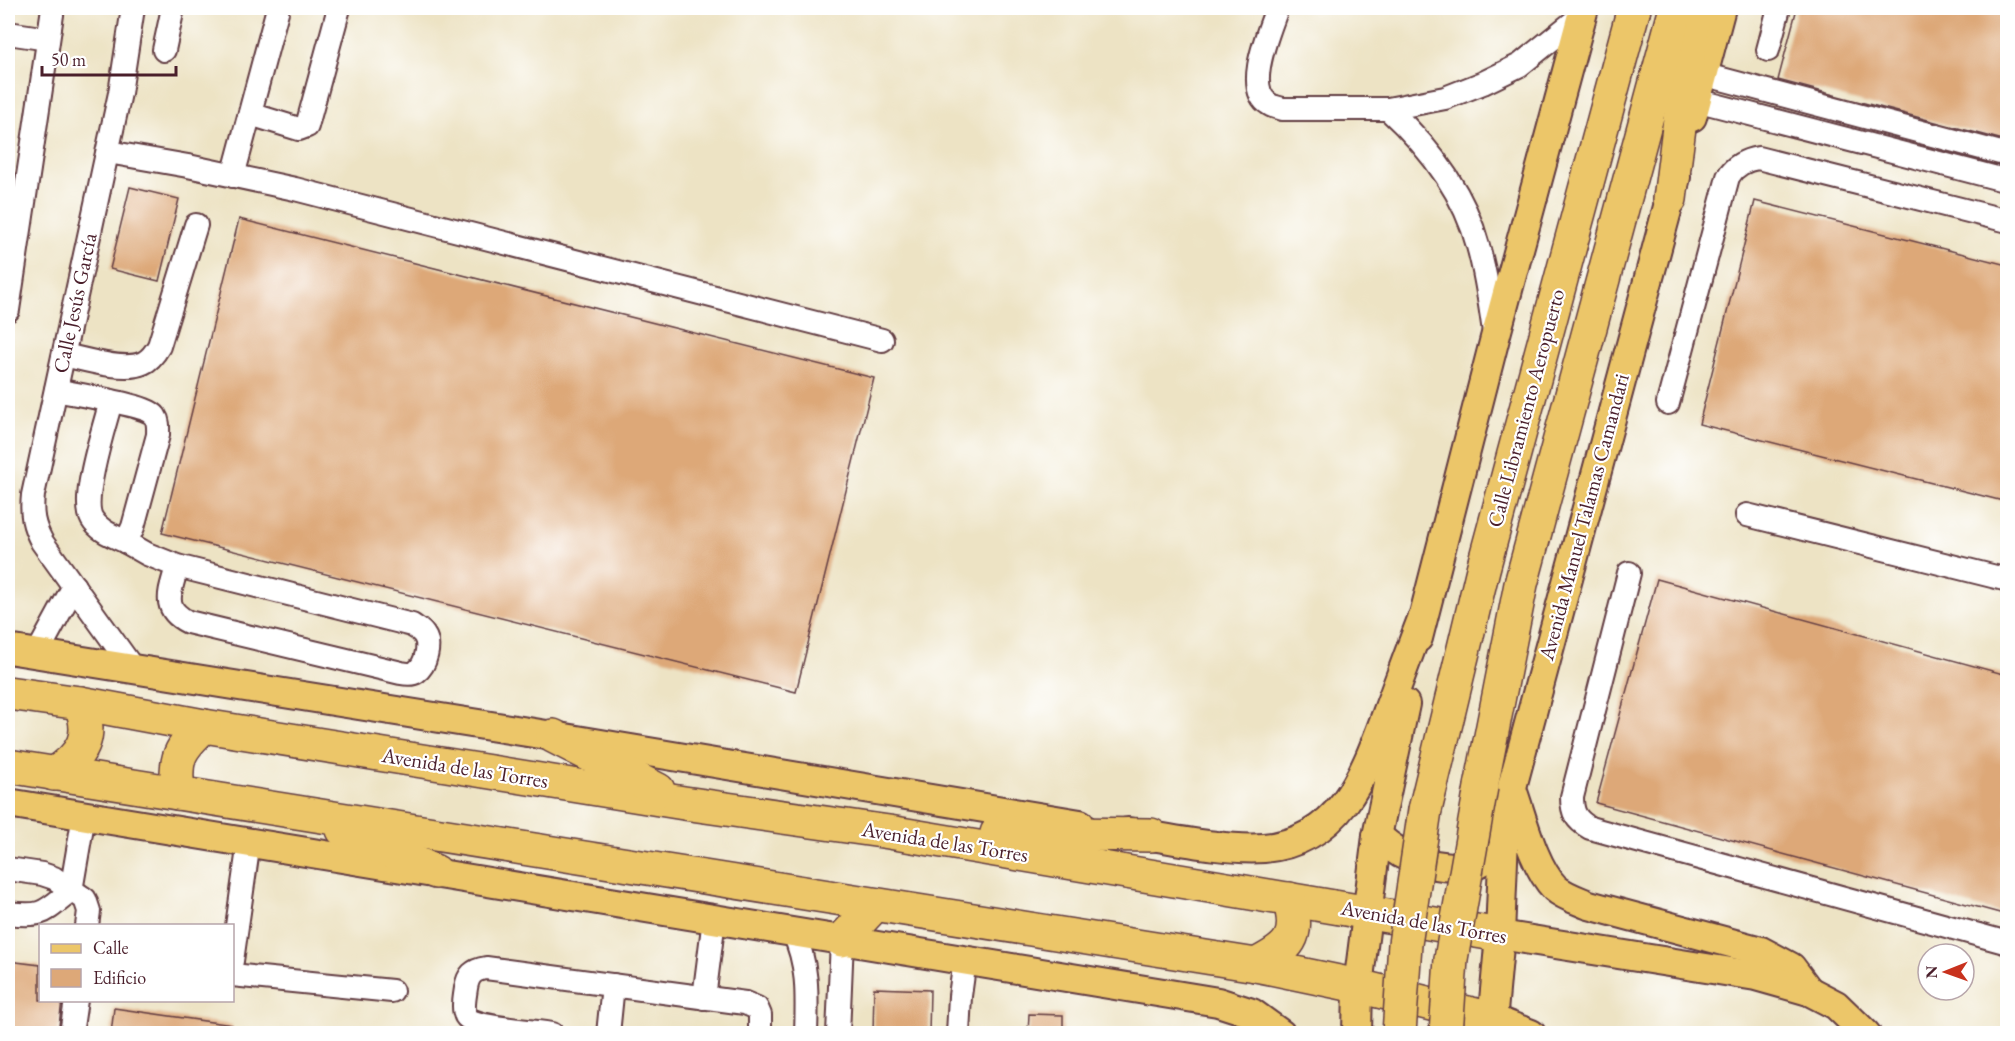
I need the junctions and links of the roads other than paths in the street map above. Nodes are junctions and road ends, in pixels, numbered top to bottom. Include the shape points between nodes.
1 (53, 8) edge
2 (133, 8) edge
3 (173, 8) edge
4 (278, 8) edge
5 (339, 8) edge
6 (1277, 8) edge
7 (1634, 8) edge
8 (1676, 8) edge
9 (1694, 8) edge
10 (1721, 8) edge
11 (1779, 8) edge
12 (1583, 11) edge
13 (8, 33) edge
14 (48, 39) junction
15 (164, 50) dead end
16 (1768, 50) dead end
17 (1700, 87) junction
18 (1389, 109) junction
19 (250, 114) junction
20 (108, 152) junction
21 (2007, 155) edge
22 (233, 176) junction
23 (2007, 181) edge
24 (1671, 199) junction
25 (2007, 221) edge
26 (196, 225) dead end
27 (12, 261) edge
28 (8, 310) edge
29 (1495, 338) junction
30 (882, 340) dead end
31 (64, 355) junction
32 (56, 390) junction
33 (111, 401) junction
34 (1668, 403) dead end
35 (1747, 515) dead end
36 (126, 542) junction
37 (177, 566) junction
38 (1629, 573) dead end
39 (2007, 580) edge
40 (74, 586) junction
41 (1422, 619) junction
42 (8, 650) edge
43 (37, 654) junction
44 (135, 670) junction
45 (9, 693) edge
46 (80, 703) junction
47 (204, 726) junction
48 (553, 736) junction
49 (8, 766) edge
50 (54, 774) junction
51 (1497, 787) junction
52 (178, 793) junction
53 (8, 802) edge
54 (684, 803) junction
55 (300, 811) junction
56 (84, 815) junction
57 (888, 832) junction
58 (1151, 835) junction
59 (1377, 836) junction
60 (1504, 836) junction
61 (249, 842) junction
62 (8, 869) edge
63 (436, 872) junction
64 (71, 891) junction
65 (1288, 899) junction
66 (875, 906) junction
67 (1366, 912) junction
68 (8, 913) edge
69 (714, 919) junction
70 (87, 924) edge
71 (793, 932) junction
72 (1500, 935) junction
73 (842, 940) junction
74 (2007, 943) edge
75 (234, 947) edge
76 (965, 960) junction
77 (1256, 965) junction
78 (234, 975) edge
79 (613, 985) junction
80 (1358, 986) junction
81 (392, 991) dead end
82 (1809, 991) junction
83 (704, 998) junction
84 (76, 1002) edge
85 (1491, 1026) edge
86 (71, 1034) edge
87 (552, 1034) edge
88 (608, 1034) edge
89 (760, 1034) edge
90 (806, 1034) edge
91 (838, 1034) edge
92 (958, 1034) edge
93 (1281, 1034) edge
94 (1357, 1034) edge
95 (1400, 1034) edge
96 (1446, 1034) edge
97 (1531, 1034) edge
98 (1866, 1034) edge

1 - 14 street
2 - 20 street, Calle Jesús García
3 - 15 street
4 - 19 street
5 - 19 street via 307,126 298,129
6 - 18 street via 1258,71 1261,96 1269,104 1282,108
7 - 95 highway, Calle Libramiento Aeropuerto, bridge via 1483,569 1425,810 1405,944
8 - 51 highway, Calle Libramiento Aeropuerto via 1521,584
9 - 24 highway
10 - 17 main road, Avenida Manuel Talamas Camandari
11 - 16 street
12 - 18 street via 1520,65 1444,98
12 - 29 main road
13 - 14 street
14 - 27 street
17 - 21 street
17 - 23 street
17 - 24 main road, Avenida Manuel Talamas Camandari
18 - 29 street via 1431,154 1464,209 1478,244
19 - 22 street
20 - 22 street
20 - 31 street, Calle Jesús García
22 - 30 street via 349,202
24 - 51 main road, Avenida Manuel Talamas Camandari
25 - 34 street via 1758,158 1748,159 1728,177
26 - 31 street via 159,346 151,357 142,364 124,365
27 - 28 street
29 - 41 main road
31 - 32 street, Calle Jesús García
32 - 33 street
32 - 40 street, Calle Jesús García via 31,513 42,542
33 - 36 street via 91,477 88,510 97,525
33 - 36 street via 150,411 158,425 142,495
35 - 39 street
36 - 37 street
37 - 37 street via 412,625 428,643 423,664 416,672 401,674 188,622 177,617 170,606
38 - 74 street via 1572,797 1572,811 1579,822
40 - 43 street
40 - 44 street, Calle Jesús García
41 - 58 main road, Avenida de las Torres via 1359,783 1332,818 1308,836 1264,848 1234,848
41 - 59 main road
42 - 43 main road, Avenida de las Torres
43 - 44 main road, Avenida de las Torres
44 - 48 main road, Avenida de las Torres
45 - 46 highway, Avenida de las Torres
46 - 47 highway, Avenida de las Torres
46 - 50 highway via 86,718 86,736 77,757
47 - 52 highway via 180,752 176,769
47 - 54 highway, Avenida de las Torres
48 - 54 highway
48 - 58 main road, Avenida de las Torres
49 - 50 highway
50 - 52 highway
51 - 60 main road, Avenida Manuel Talamas Camandari
51 - 82 main road via 1540,864 1565,895 1589,905 1761,951 1791,967
51 - 96 highway, Calle Libramiento Aeropuerto, bridge via 1451,959
52 - 55 highway
53 - 56 main road
54 - 57 highway, Avenida de las Torres
55 - 63 highway
55 - 66 highway
56 - 61 main road
56 - 64 street
57 - 58 highway
57 - 65 highway, Avenida de las Torres
59 - 60 main road via 1401,854 1430,864 1465,868 1483,862
59 - 67 main road
60 - 72 main road, Avenida Manuel Talamas Camandari
61 - 63 main road
61 - 75 street
62 - 64 street via 54,878
63 - 69 main road
64 - 68 street via 43,913
64 - 70 street via 88,904
65 - 67 highway, Avenida de las Torres
65 - 77 highway via 1293,922 1290,939 1279,953
66 - 73 highway
66 - 77 highway
67 - 72 highway, Avenida de las Torres
67 - 80 main road
69 - 71 main road
69 - 83 street
71 - 73 main road
71 - 90 street via 806,971
72 - 82 main road, Avenida de las Torres via 1756,976
72 - 85 main road, Avenida Manuel Talamas Camandari
73 - 76 main road
73 - 91 street
76 - 92 street
76 - 93 main road via 1218,1002 1252,1013
77 - 80 highway
78 - 81 street
79 - 83 street
79 - 87 street via 486,968 471,973 464,1004 470,1020
79 - 88 street
80 - 85 highway
80 - 94 main road
82 - 98 main road, Avenida de las Torres via 1836,1005
83 - 89 street via 753,1005 760,1015
84 - 86 street
85 - 97 main road

